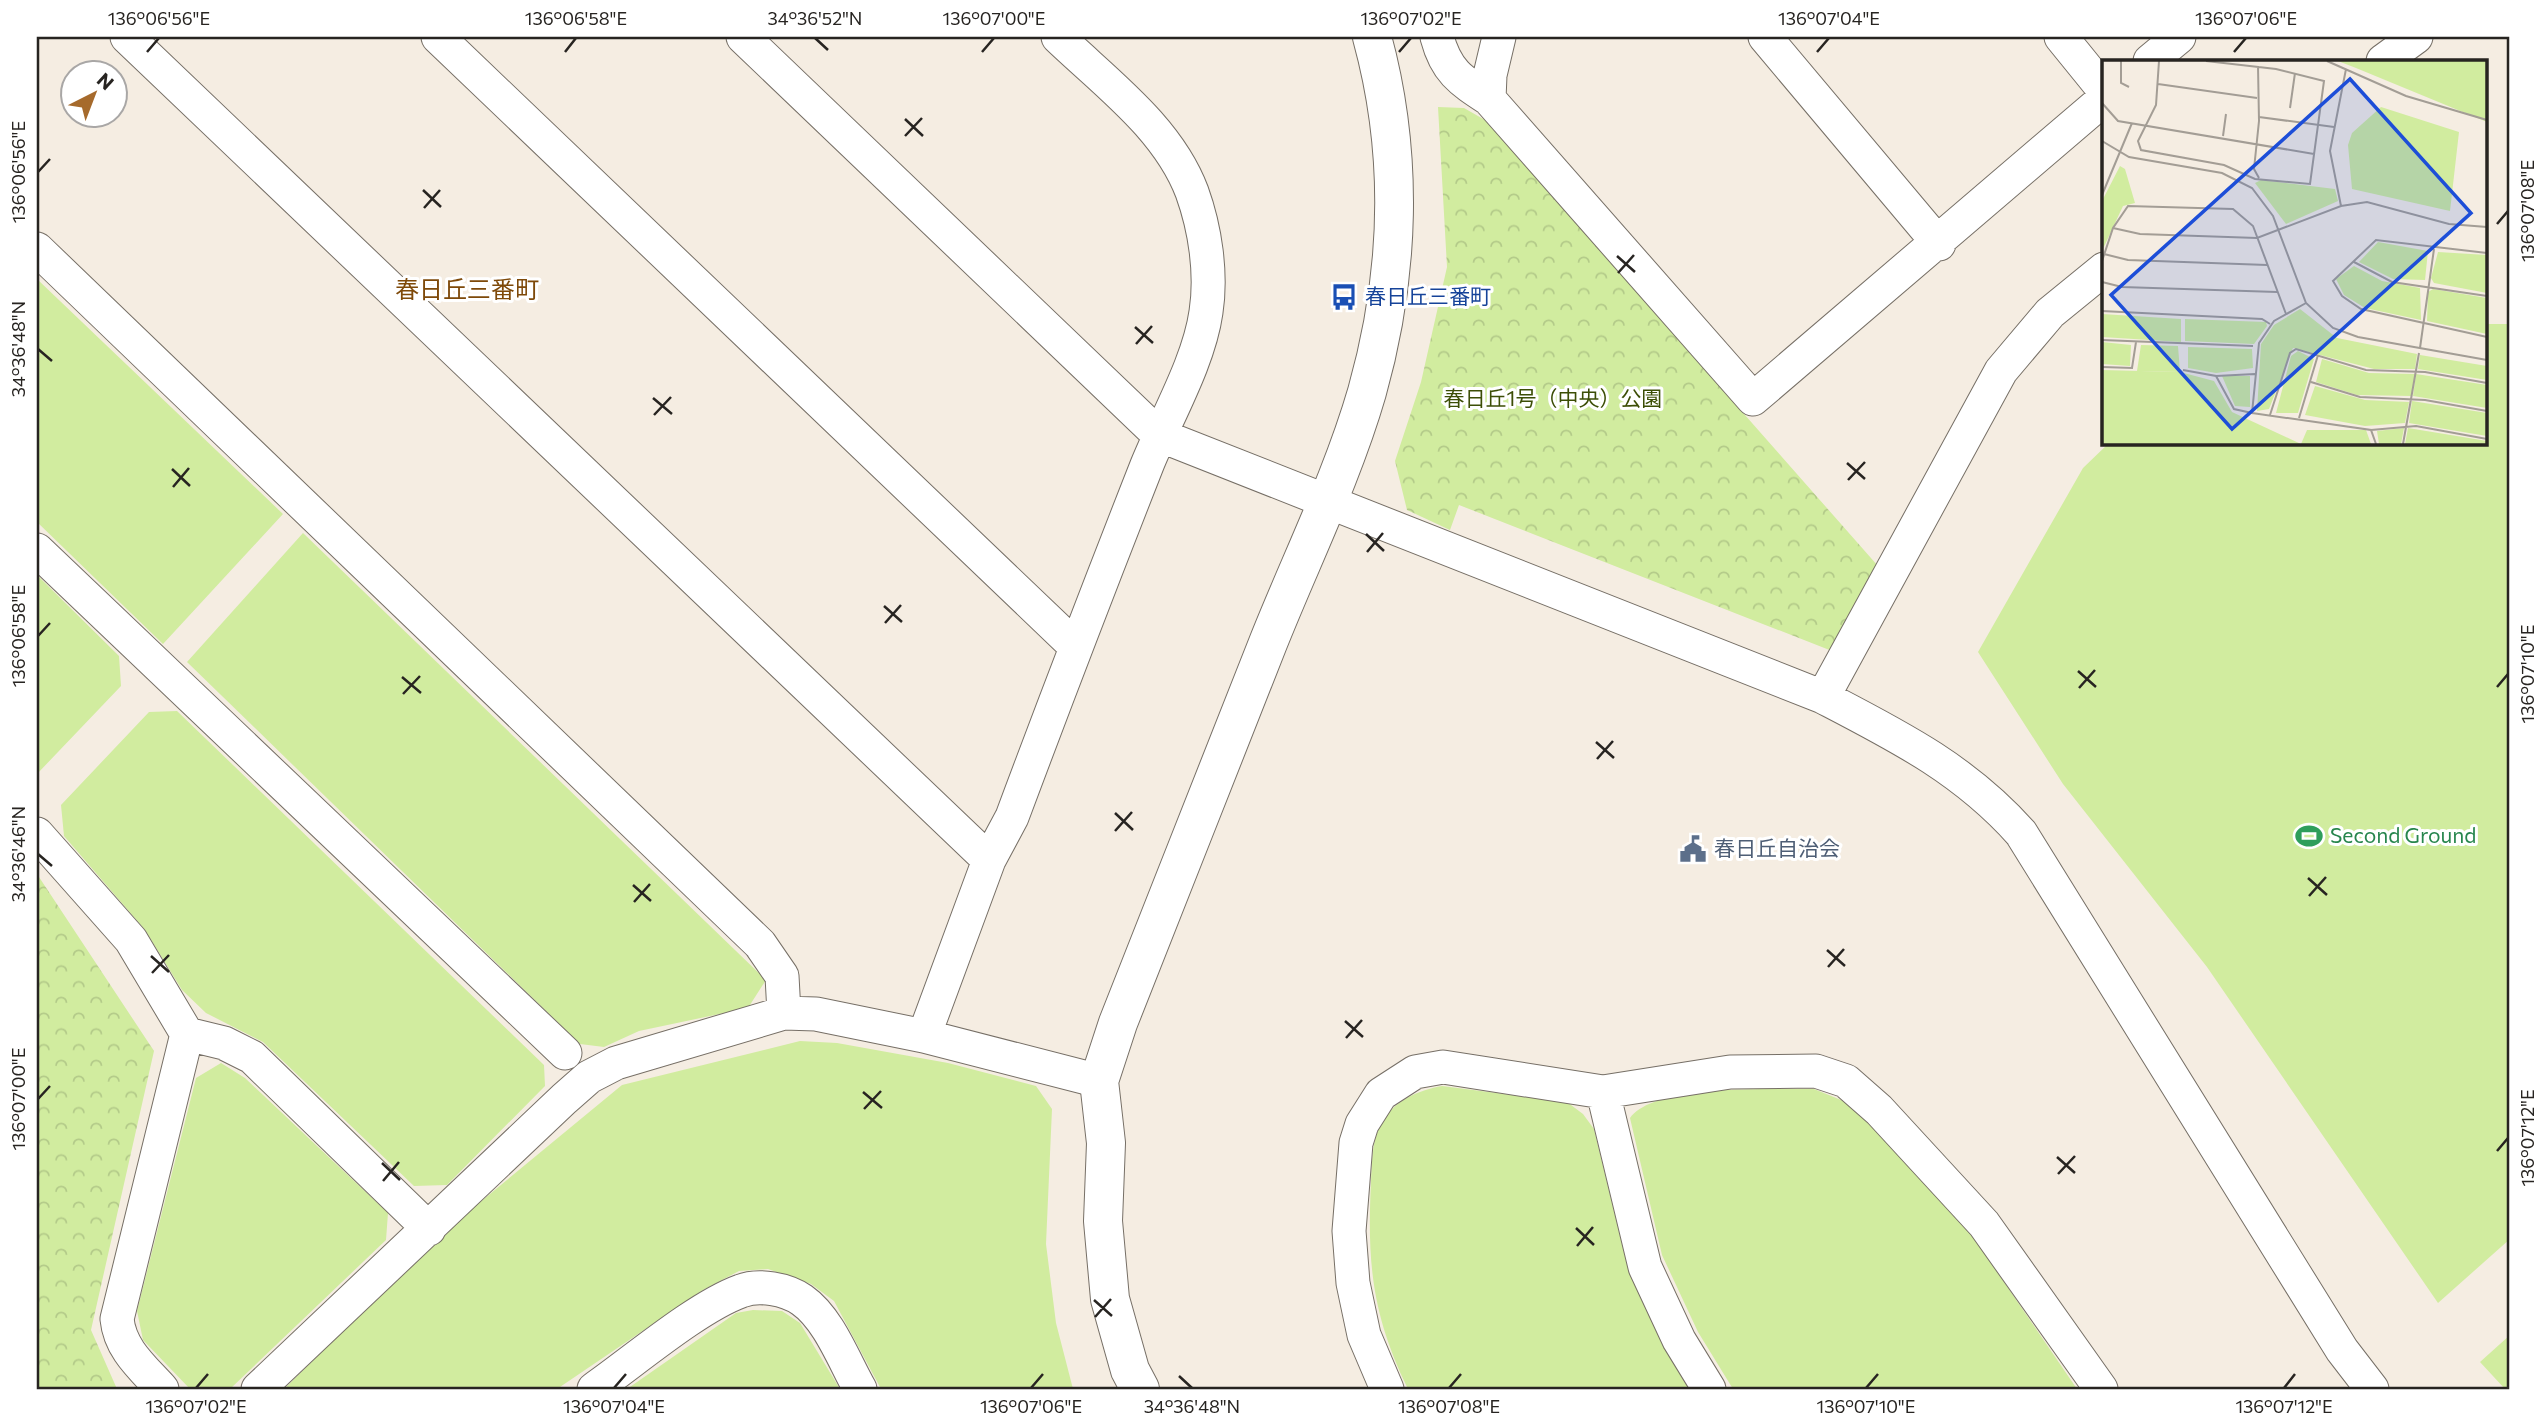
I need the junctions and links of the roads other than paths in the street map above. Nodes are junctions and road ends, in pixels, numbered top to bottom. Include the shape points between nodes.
1 (127, 37) edge
2 (438, 37) edge
3 (743, 37) edge
4 (1058, 37) edge
5 (1372, 37) edge
6 (1437, 37) edge
7 (1499, 37) edge
8 (1765, 37) edge
9 (2061, 37) edge
10 (2179, 37) edge
11 (2416, 37) edge
12 (2151, 60) edge
13 (2384, 60) edge
14 (2102, 88) edge
15 (1489, 99) junction
16 (2102, 101) edge
17 (1939, 244) junction
18 (37, 249) edge
19 (2102, 271) edge
20 (1159, 435) junction
21 (1326, 502) junction
22 (37, 550) edge
23 (1076, 647) junction
24 (1823, 697) junction
25 (37, 834) edge
26 (989, 860) junction
27 (784, 1013) junction
28 (187, 1034) junction
29 (924, 1036) junction
30 (565, 1053) dead end
31 (1099, 1081) junction
32 (1603, 1091) junction
33 (429, 1229) junction
34 (162, 1389) edge
35 (258, 1389) edge
36 (594, 1389) edge
37 (860, 1389) edge
38 (1140, 1389) edge
39 (1387, 1389) edge
40 (1709, 1389) edge
41 (2101, 1389) edge
42 (2372, 1389) edge

1 - 26 street
2 - 23 street
3 - 20 street
4 - 20 street via 1166,141 1191,189 1200,219 1208,268 1206,312
5 - 21 street via 1391,118 1396,220 1384,317 1366,393
6 - 15 street via 1443,58 1459,80
7 - 15 street
8 - 17 street
9 - 14 street
10 - 12 street
11 - 13 street
15 - 17 street via 1753,399
16 - 17 street
18 - 27 street via 760,944 782,976
19 - 24 street via 2050,313 2001,371
20 - 21 street
20 - 23 street
21 - 24 street
21 - 31 street
22 - 30 street
23 - 26 street via 1012,817
24 - 42 street via 1919,746 1970,782 2021,834 2342,1350
25 - 28 street via 131,940
26 - 29 street
27 - 29 street via 816,1014
27 - 33 street via 616,1063 589,1077
28 - 33 street via 224,1042 252,1057
28 - 34 street via 117,1319 127,1350
29 - 31 street
31 - 38 street via 1106,1143 1103,1221 1110,1299
32 - 39 street via 1443,1067 1415,1072 1371,1106 1356,1143 1349,1231 1364,1335
32 - 40 street via 1645,1267 1679,1340
32 - 41 street via 1730,1072 1816,1071 1846,1081 1879,1110 1984,1224
33 - 35 street
36 - 37 street via 711,1306 743,1290 771,1288 802,1299 819,1317

